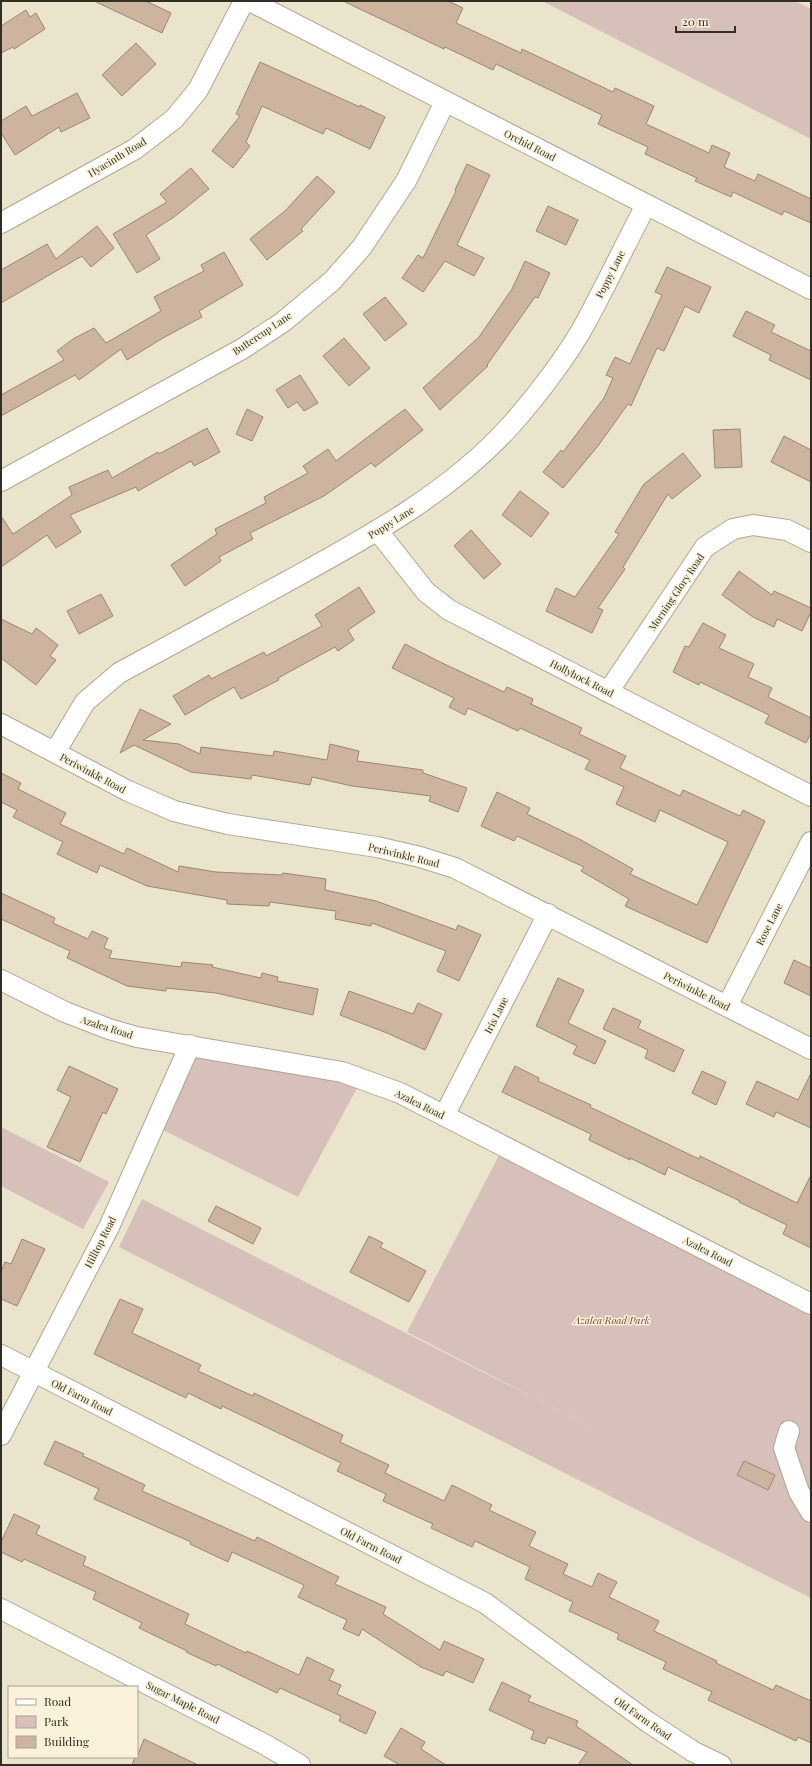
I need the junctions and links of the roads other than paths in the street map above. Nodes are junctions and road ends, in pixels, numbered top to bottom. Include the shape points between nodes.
1 (244, 1) edge
2 (250, 1) edge
3 (446, 102) junction
4 (646, 204) junction
5 (1, 223) edge
6 (811, 289) edge
7 (1, 481) edge
8 (377, 530) junction
9 (811, 542) edge
10 (608, 692) junction
11 (1, 724) edge
12 (55, 752) junction
13 (811, 796) edge
14 (811, 842) edge
15 (548, 914) junction
16 (1, 980) edge
17 (727, 1006) junction
18 (190, 1045) junction
19 (811, 1049) edge
20 (444, 1116) junction
21 (811, 1304) edge
22 (1, 1355) edge
23 (33, 1372) junction
24 (789, 1431) dead end
25 (1, 1435) edge
26 (811, 1512) edge
27 (1, 1609) edge
28 (300, 1765) edge
29 (721, 1765) edge

1 - 5 street, Hyacinth Road via 198,90 174,119 135,149
2 - 3 street, Orchid Road
3 - 4 street, Orchid Road
3 - 7 street, Buttercup Lane via 406,181 362,247 332,281 283,322 242,349
4 - 6 street, Orchid Road
4 - 8 street, Poppy Lane via 585,323 551,375 512,424 483,454 433,494 406,514
8 - 10 street, Hollyhock Road via 426,592 449,610
8 - 12 street, Poppy Lane via 119,673 85,702
9 - 10 street, Morning Glory Road via 787,530 753,525 733,528 705,548
10 - 13 street, Hollyhock Road
11 - 12 street, Periwinkle Road
12 - 15 street, Periwinkle Road via 128,792 174,811 228,824 377,847 420,857 455,868
14 - 17 street, Rose Lane
15 - 17 street, Periwinkle Road
15 - 20 street, Iris Lane
16 - 18 street, Azalea Road via 65,1012 109,1029 137,1037
17 - 19 street, Periwinkle Road
18 - 20 street, Azalea Road via 342,1072 400,1093
18 - 23 street, Hilltop Road via 109,1227
20 - 21 street, Azalea Road
22 - 23 street, Old Farm Road
23 - 25 street, Hilltop Road
23 - 29 street, Old Farm Road via 485,1603 648,1722 694,1752
24 - 26 street via 784,1448 799,1492
27 - 28 street, Sugar Maple Road

